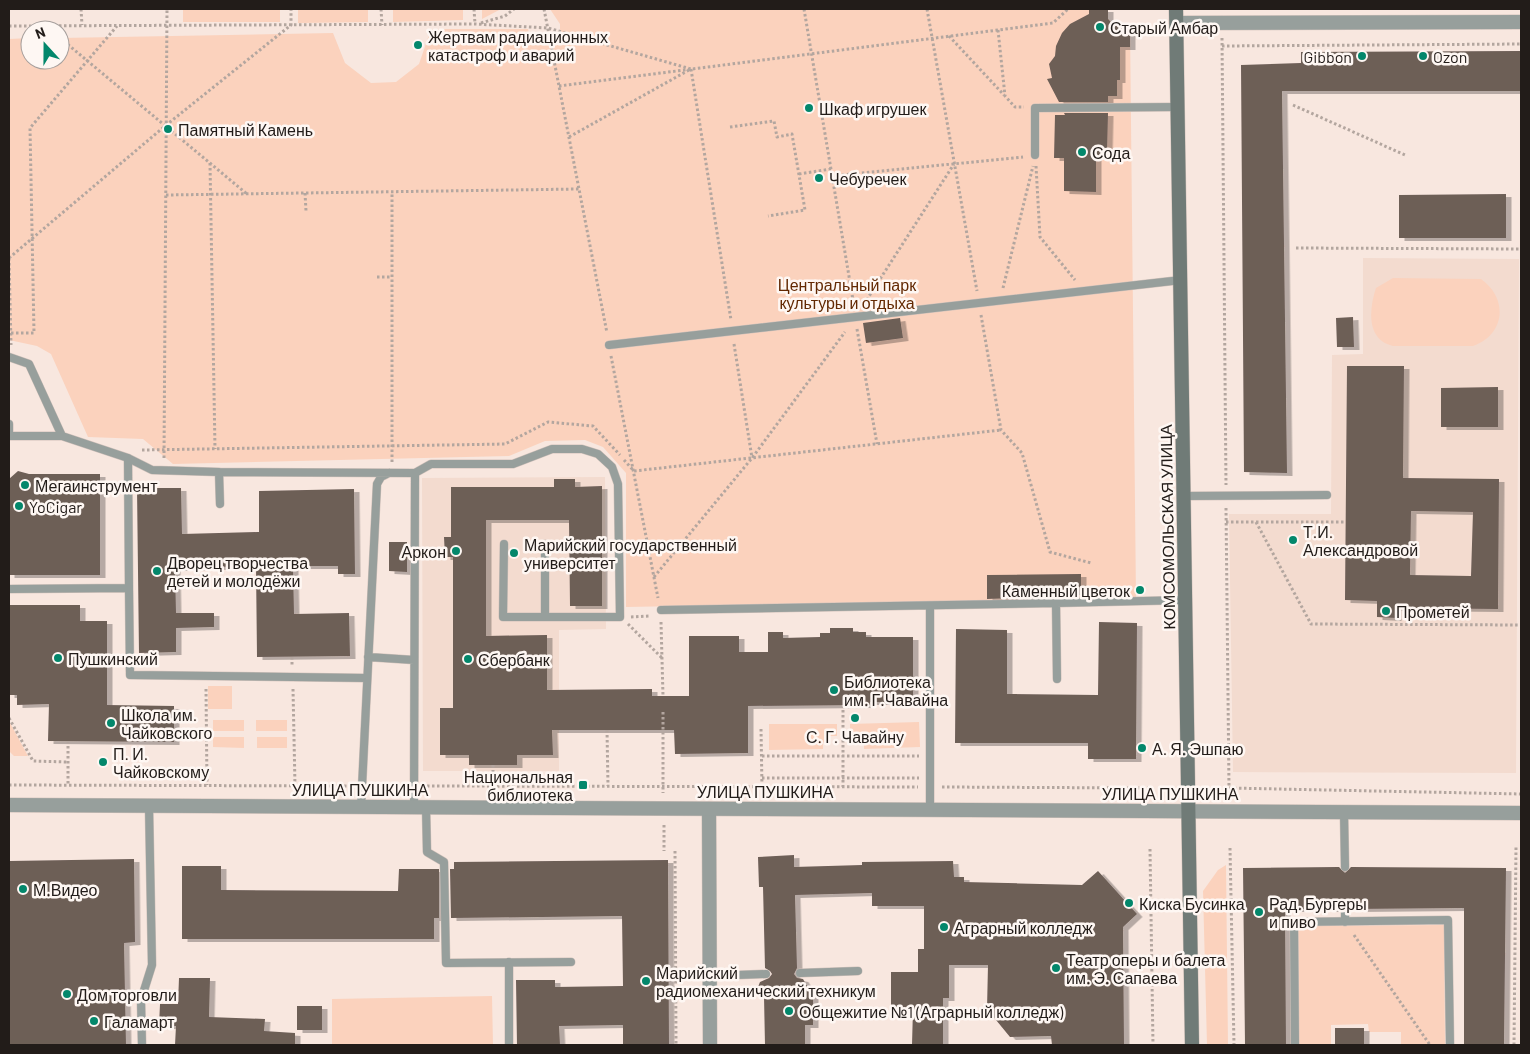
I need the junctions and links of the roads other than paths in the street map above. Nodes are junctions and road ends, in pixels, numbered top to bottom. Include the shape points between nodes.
1 (1176, 9) edge
2 (1521, 22) edge
3 (1177, 23) junction
4 (1178, 107) junction
5 (1035, 155) road end
6 (1181, 280) junction
7 (609, 344) dead end
8 (10, 358) edge
9 (9, 424) edge
10 (62, 436) junction
11 (128, 458) junction
12 (219, 472) junction
13 (390, 473) junction
14 (415, 473) junction
15 (1327, 495) dead end
16 (1184, 496) junction
17 (220, 504) dead end
18 (504, 544) dead end
19 (545, 544) dead end
20 (129, 588) junction
21 (9, 589) edge
22 (1186, 600) junction
23 (1056, 603) junction
24 (930, 606) junction
25 (660, 610) dead end
26 (546, 617) junction
27 (368, 657) junction
28 (414, 660) junction
29 (367, 678) junction
30 (1057, 679) dead end
31 (9, 805) edge
32 (149, 806) junction
33 (362, 807) junction
34 (420, 807) junction
35 (709, 809) junction
36 (930, 810) junction
37 (1189, 811) junction
38 (1344, 812) junction
39 (1521, 813) edge
40 (1345, 867) dead end
41 (1345, 909) dead end
42 (1345, 922) junction
43 (509, 962) junction
44 (571, 962) dead end
45 (858, 971) dead end
46 (800, 972) dead end
47 (766, 974) dead end
48 (710, 976) junction
49 (142, 1045) edge
50 (510, 1045) edge
51 (710, 1045) edge
52 (1192, 1045) edge
53 (1295, 1045) edge
54 (1450, 1045) edge

1 - 3 main road, КОМСОМОЛЬСКАЯ УЛИЦА
2 - 3 street
3 - 4 main road, КОМСОМОЛЬСКАЯ УЛИЦА
4 - 5 lane via 1035,108
4 - 6 main road, КОМСОМОЛЬСКАЯ УЛИЦА
6 - 7 lane
6 - 16 main road, КОМСОМОЛЬСКАЯ УЛИЦА
8 - 10 lane via 29,364
9 - 10 lane via 9,436
10 - 11 lane
11 - 12 lane via 164,472
11 - 20 lane
12 - 13 lane
12 - 17 lane
13 - 14 lane
13 - 27 lane via 381,477 377,484
14 - 26 lane via 431,464 513,464 552,449 582,449 598,454 612,467 618,484 620,617
14 - 28 lane
15 - 16 lane
16 - 22 main road, КОМСОМОЛЬСКАЯ УЛИЦА
18 - 26 lane via 503,618
19 - 26 lane
20 - 21 lane
20 - 29 lane via 130,675
22 - 23 lane
22 - 37 main road, КОМСОМОЛЬСКАЯ УЛИЦА
23 - 24 lane
23 - 30 lane
24 - 25 lane
24 - 36 lane
27 - 28 lane
27 - 29 lane
28 - 34 lane via 414,786
29 - 33 lane
31 - 32 street, УЛИЦА ПУШКИНА
32 - 33 street, УЛИЦА ПУШКИНА
32 - 49 lane via 152,965 141,1000
33 - 34 street, УЛИЦА ПУШКИНА
34 - 35 street, УЛИЦА ПУШКИНА
34 - 43 lane via 427,852 444,862 446,963
35 - 36 street, УЛИЦА ПУШКИНА
35 - 48 street
36 - 37 street, УЛИЦА ПУШКИНА
37 - 38 street, УЛИЦА ПУШКИНА
37 - 52 main road, КОМСОМОЛЬСКАЯ УЛИЦА
38 - 39 street, УЛИЦА ПУШКИНА
38 - 40 lane
41 - 42 lane
42 - 53 lane via 1294,922
42 - 54 lane via 1448,920
43 - 44 lane
43 - 50 lane
45 - 46 lane
47 - 48 lane
48 - 51 street

